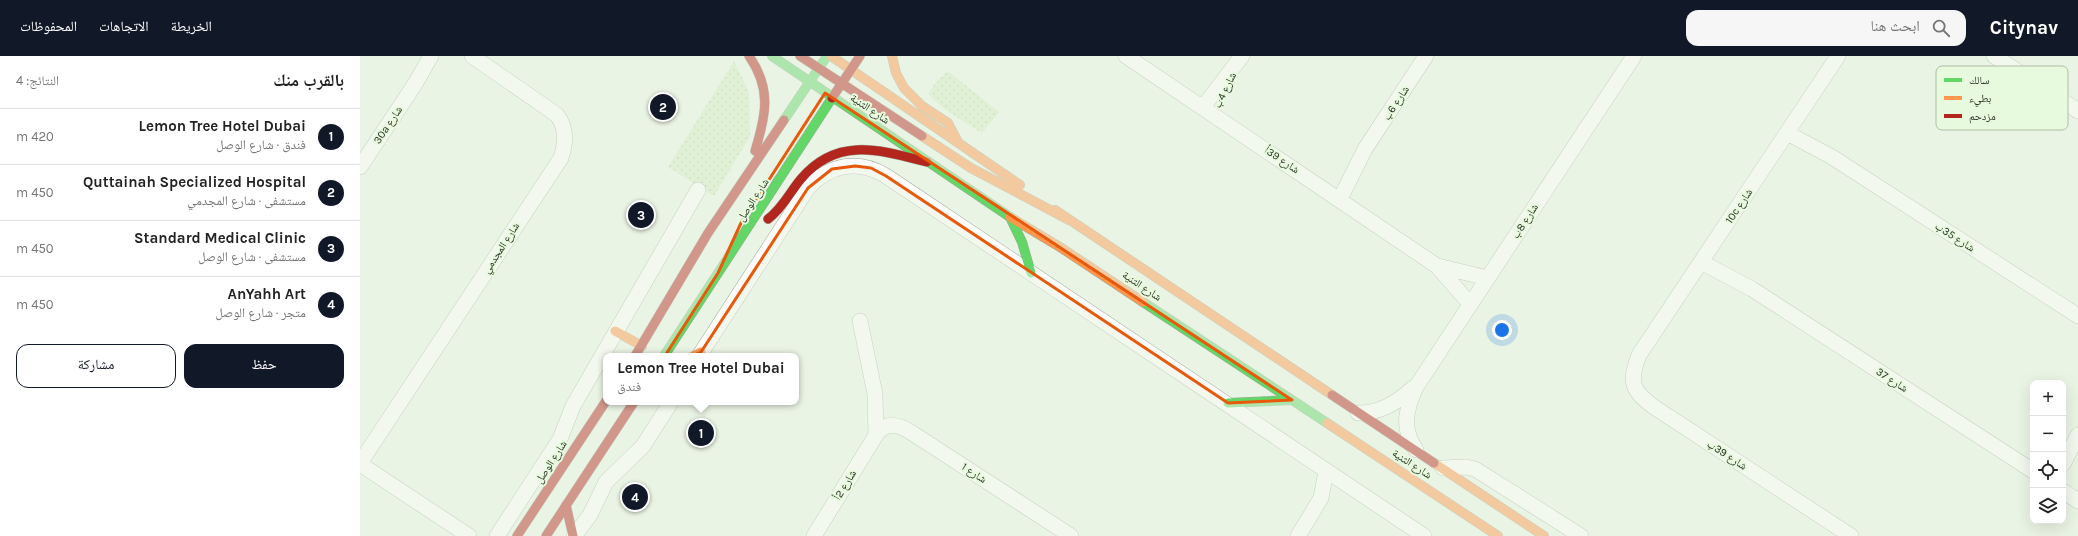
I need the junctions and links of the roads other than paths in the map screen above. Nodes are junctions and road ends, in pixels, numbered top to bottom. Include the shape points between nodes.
1 (430, 56) edge
2 (442, 56) edge
3 (472, 56) edge
4 (749, 56) edge
5 (772, 56) edge
6 (800, 56) edge
7 (827, 56) edge
8 (831, 56) edge
9 (848, 56) edge
10 (860, 56) edge
11 (892, 56) edge
12 (1126, 56) edge
13 (1426, 56) edge
14 (1634, 56) edge
15 (1838, 56) edge
16 (1994, 56) edge
17 (1239, 61) edge
18 (843, 64) junction
19 (2009, 66) edge
20 (819, 69) junction
21 (851, 70) junction
22 (834, 78) junction
23 (810, 83) junction
24 (415, 84) junction
25 (843, 84) junction
26 (825, 93) junction
27 (833, 98) junction
28 (2068, 104) edge
29 (1208, 110) junction
30 (2078, 111) edge
31 (1790, 129) junction
32 (958, 142) junction
33 (928, 162) junction
34 (360, 167) edge
35 (749, 173) junction
36 (698, 190) dead end
37 (1336, 196) junction
38 (1010, 217) junction
39 (1069, 220) junction
40 (751, 224) junction
41 (1704, 258) junction
42 (1437, 266) junction
43 (718, 273) junction
44 (1031, 274) junction
45 (1487, 278) junction
46 (1470, 304) junction
47 (2078, 316) edge
48 (860, 321) dead end
49 (616, 331) junction
50 (642, 346) junction
51 (603, 353) edge
52 (637, 353) edge
53 (666, 353) edge
54 (699, 353) edge
55 (603, 354) edge
56 (1639, 356) joint
57 (1416, 386) junction
58 (875, 394) junction
59 (1292, 400) junction
60 (1228, 403) junction
61 (603, 405) edge
62 (632, 405) edge
63 (669, 405) edge
64 (1358, 413) junction
65 (892, 425) junction
66 (876, 435) junction
67 (2078, 435) edge
68 (2066, 449) edge
69 (1417, 452) junction
70 (2066, 458) edge
71 (360, 464) edge
72 (1443, 468) junction
73 (2030, 469) edge
74 (1326, 471) junction
75 (1350, 486) junction
76 (2066, 493) edge
77 (2078, 501) edge
78 (1319, 504) junction
79 (566, 505) junction
80 (1461, 511) junction
81 (1483, 514) dead end
82 (1529, 526) junction
83 (468, 536) edge
84 (497, 536) edge
85 (517, 536) edge
86 (546, 536) edge
87 (574, 536) edge
88 (814, 536) edge
89 (1071, 536) edge
90 (1298, 536) edge
91 (1424, 536) edge
92 (1498, 536) edge
93 (1529, 536) edge
94 (1544, 536) edge
95 (1581, 536) edge
96 (1851, 536) edge

1 - 24 street, 30a شارع
2 - 24 street, 30a شارع
3 - 71 street, شارع المجدمي via 557,115 564,129 563,151 561,158
4 - 35 main road via 762,81 766,108 765,120
5 - 23 main road, شارع الثنية
6 - 20 main road
7 - 20 main road, شارع الوصل
8 - 18 main road, شارع الثنية
9 - 18 main road
10 - 21 main road, شارع الوصل
11 - 32 main road via 892,63 905,90 928,110 946,121
12 - 29 street, شارع 39أ
13 - 37 street, شارع 6ب
14 - 45 street, شارع 8ب
15 - 31 street, 10c شارع
16 - 19 street
17 - 29 street, شارع 4ب
18 - 21 main road, شارع الثنية
18 - 22 main road
20 - 22 main road
20 - 23 main road, شارع الوصل
21 - 25 main road, شارع الوصل
21 - 32 main road, شارع الثنية
22 - 25 main road
22 - 26 main road
23 - 26 main road, شارع الثنية
23 - 35 main road, شارع الوصل
24 - 34 street, 30a شارع
25 - 27 main road, شارع الوصل
25 - 39 main road via 971,168
26 - 27 main road, شارع الثنية
26 - 43 main road via 741,223
27 - 33 main road, شارع الثنية
27 - 40 main road, شارع الوصل
28 - 30 street
29 - 37 street, شارع 39أ
31 - 41 street, 10c شارع
31 - 47 street, شارع 35ب
32 - 39 main road, شارع الثنية
33 - 38 main road, شارع الثنية
33 - 40 main road via 869,148 836,152 811,168 772,217
35 - 50 main road, شارع الوصل via 699,247
36 - 49 street
37 - 42 street, شارع 39أ
38 - 44 main road via 1022,242
38 - 59 main road, شارع الثنية via 1060,247
39 - 64 main road, شارع الثنية
40 - 43 main road, شارع الوصل
41 - 56 street, 10c شارع
41 - 73 street, شارع 37
42 - 45 street, شارع 39أ
42 - 46 street, شارع 39أ
43 - 53 main road, شارع الوصل
44 - 54 street via 879,172 863,166 840,167 819,177 808,188
44 - 60 street
45 - 46 street, شارع 8ب
46 - 57 street, شارع 8ب
48 - 58 street
49 - 50 main road
49 - 51 street
50 - 52 main road, شارع الوصل
55 - 84 street via 573,406 560,439
56 - 96 street, شارع 39ب via 1632,380 1635,389 1644,399
57 - 64 street, شارع 8ب via 1385,409
57 - 69 street, شارع 8ب via 1407,405 1406,419 1408,434
58 - 65 street
58 - 66 street
59 - 60 main road
59 - 80 main road, شارع الثنية
60 - 74 street
61 - 85 main road, شارع الوصل
62 - 79 main road
63 - 87 street via 643,446 606,482 590,515
64 - 69 main road, شارع الثنية
65 - 66 street
65 - 89 street, شارع 1 via 909,431
66 - 88 street, شارع 2أ
67 - 68 street
67 - 70 street
69 - 72 main road, شارع الثنية
71 - 83 street
72 - 82 main road, شارع الثنية
72 - 95 street via 1475,469
74 - 75 street
74 - 78 street via 1324,492
75 - 78 street via 1329,495
75 - 91 street
76 - 77 street
78 - 90 street
79 - 86 main road
79 - 87 main road
80 - 81 main road
80 - 92 main road, شارع الثنية
82 - 93 main road
82 - 94 main road, شارع الثنية

